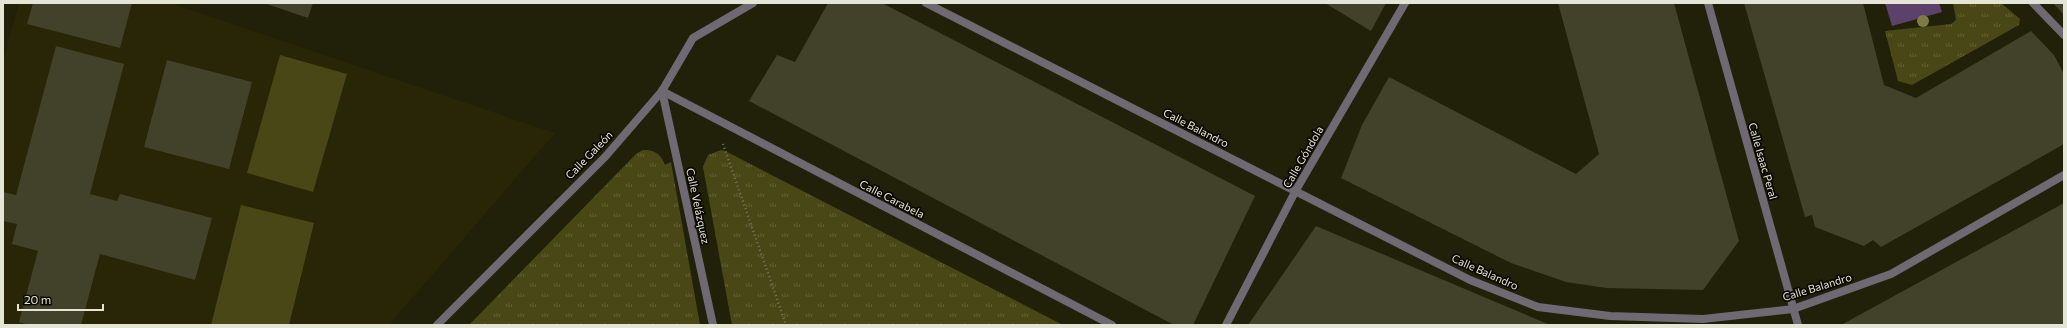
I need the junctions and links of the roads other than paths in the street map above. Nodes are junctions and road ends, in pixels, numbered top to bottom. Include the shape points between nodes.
1 (753, 3) edge
2 (926, 3) edge
3 (1405, 3) edge
4 (1708, 3) edge
5 (2032, 3) edge
6 (2064, 35) edge
7 (662, 91) junction
8 (2064, 175) edge
9 (1296, 190) junction
10 (1793, 309) junction
11 (437, 325) edge
12 (713, 325) edge
13 (1112, 325) edge
14 (1226, 325) edge
15 (1798, 325) edge

1 - 7 street, Calle Galeón via 693,38
2 - 9 street, Calle Balandro
3 - 9 street, Calle Góndola
4 - 10 street, Calle Isaac Peral
5 - 6 street
7 - 11 street, Calle Galeón via 605,157
7 - 12 street, Calle Velázquez
7 - 13 street, Calle Carabela
8 - 10 street, Calle Balandro via 1891,274
9 - 10 street, Calle Balandro via 1470,280 1538,307 1610,316 1703,319
9 - 14 street, Calle Góndola
10 - 15 street, Calle Isaac Peral

